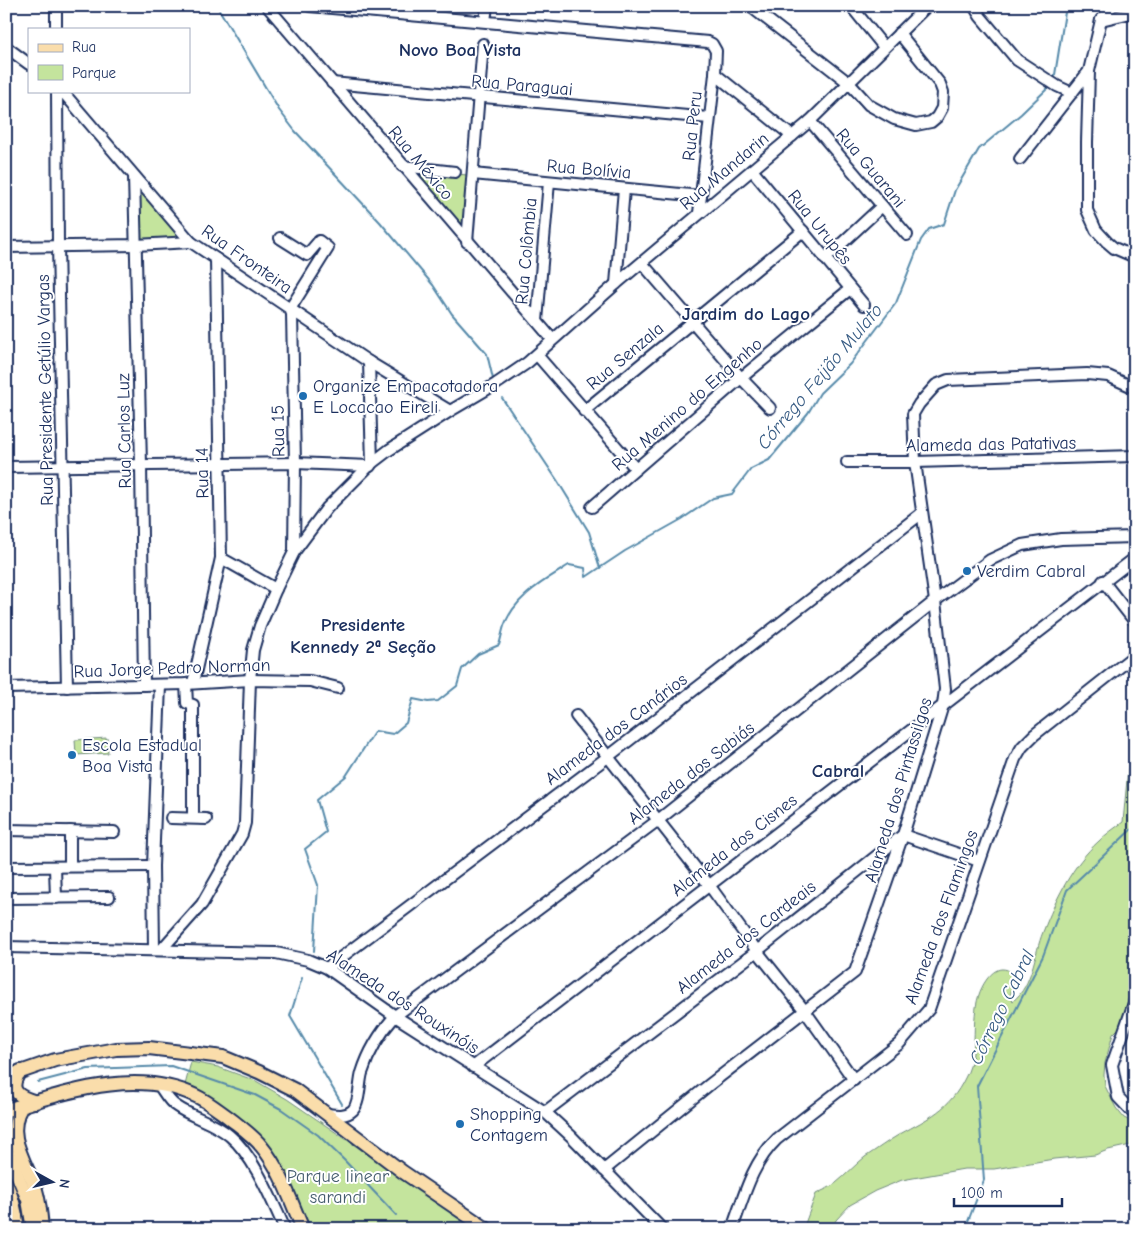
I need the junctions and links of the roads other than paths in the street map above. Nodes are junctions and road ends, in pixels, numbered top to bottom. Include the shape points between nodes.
1 (56, 6) edge
2 (267, 6) edge
3 (310, 6) edge
4 (487, 6) edge
5 (750, 6) edge
6 (852, 6) edge
7 (927, 6) edge
8 (974, 6) edge
9 (1112, 6) edge
10 (1135, 12) edge
11 (1100, 20) junction
12 (486, 21) junction
13 (56, 28) edge
14 (899, 33) junction
15 (483, 44) dead end
16 (6, 47) edge
17 (884, 48) junction
18 (28, 63) edge
19 (1090, 72) junction
20 (715, 74) junction
21 (332, 83) junction
22 (849, 83) junction
23 (57, 92) edge
24 (63, 92) edge
25 (1072, 93) junction
26 (478, 98) junction
27 (709, 118) junction
28 (810, 121) junction
29 (792, 136) junction
30 (1020, 159) dead end
31 (402, 166) junction
32 (752, 170) junction
33 (455, 172) dead end
34 (473, 174) junction
35 (134, 176) junction
36 (548, 182) junction
37 (624, 188) junction
38 (701, 196) junction
39 (882, 206) junction
40 (700, 213) junction
41 (803, 231) junction
42 (907, 235) dead end
43 (280, 238) dead end
44 (191, 242) junction
45 (467, 242) junction
46 (58, 245) junction
47 (136, 245) junction
48 (6, 247) edge
49 (1135, 258) edge
50 (216, 259) junction
51 (825, 259) junction
52 (642, 263) junction
53 (616, 284) junction
54 (850, 289) junction
55 (864, 305) dead end
56 (290, 309) junction
57 (693, 320) junction
58 (537, 321) junction
59 (552, 340) junction
60 (537, 355) junction
61 (369, 362) junction
62 (741, 378) junction
63 (1135, 388) edge
64 (770, 408) dead end
65 (450, 411) junction
66 (584, 411) junction
67 (1135, 456) edge
68 (847, 462) dead end
69 (915, 462) junction
70 (295, 463) junction
71 (141, 464) junction
72 (218, 464) junction
73 (371, 464) junction
74 (63, 466) junction
75 (6, 467) edge
76 (636, 469) junction
77 (592, 507) dead end
78 (922, 513) junction
79 (1135, 537) edge
80 (294, 552) junction
81 (220, 558) junction
82 (1135, 558) edge
83 (1104, 581) junction
84 (276, 589) junction
85 (935, 601) junction
86 (1135, 622) edge
87 (1135, 655) edge
88 (250, 680) junction
89 (189, 684) junction
90 (144, 685) junction
91 (160, 685) junction
92 (67, 687) junction
93 (6, 688) edge
94 (338, 688) dead end
95 (943, 705) junction
96 (576, 716) dead end
97 (609, 756) junction
98 (170, 818) dead end
99 (193, 818) junction
100 (206, 820) dead end
101 (657, 821) junction
102 (6, 830) edge
103 (70, 831) junction
104 (114, 832) dead end
105 (903, 835) junction
106 (979, 861) junction
107 (70, 866) junction
108 (153, 866) junction
109 (6, 867) edge
110 (55, 867) junction
111 (708, 885) junction
112 (109, 897) dead end
113 (6, 898) edge
114 (56, 898) junction
115 (6, 948) edge
116 (158, 950) junction
117 (757, 951) junction
118 (327, 968) junction
119 (1135, 1000) edge
120 (805, 1011) junction
121 (395, 1016) junction
122 (55, 1060) junction
123 (473, 1067) junction
124 (6, 1070) edge
125 (20, 1071) junction
126 (6, 1077) edge
127 (854, 1080) junction
128 (159, 1085) junction
129 (36, 1102) junction
130 (22, 1106) junction
131 (6, 1110) edge
132 (545, 1112) junction
133 (327, 1114) junction
134 (1135, 1115) edge
135 (6, 1148) edge
136 (6, 1166) edge
137 (604, 1170) junction
138 (6, 1182) edge
139 (27, 1225) edge
140 (42, 1229) edge
141 (285, 1229) edge
142 (303, 1229) edge
143 (487, 1229) edge
144 (662, 1229) edge
145 (732, 1229) edge

1 - 13 street
2 - 21 street, Rua México
3 - 12 street
4 - 12 street
5 - 22 street
6 - 17 street
7 - 14 street, Rua Mandarin
8 - 25 street via 1017,60
9 - 11 street
10 - 11 street
11 - 19 street
12 - 20 street, Rua Peru via 708,42 716,51
14 - 17 street, Rua Mandarin
14 - 22 street via 943,92 942,108 937,117 916,125 894,119 869,105
15 - 26 street
16 - 18 street
17 - 22 street, Rua Mandarin
19 - 25 street
19 - 49 street via 1087,210 1096,230 1107,242
20 - 27 street, Rua Peru
20 - 29 street
21 - 26 street, Rua Paraguai
21 - 31 street, Rua México
22 - 28 street, Rua Mandarin
23 - 46 street, Rua Presidente Getúlio Vargas
24 - 35 street, Rua Fronteira
25 - 30 street
26 - 27 street, Rua Paraguai
26 - 34 street
27 - 38 street, Rua Peru
28 - 29 street, Rua Mandarin
28 - 39 street, Rua Guarani
29 - 32 street, Rua Mandarin
31 - 33 street
31 - 45 street, Rua México
32 - 40 street, Rua Mandarin
32 - 41 street, Rua Urupês
34 - 36 street, Rua Bolívia
34 - 45 street
35 - 44 street, Rua Fronteira
35 - 47 street, Rua Carlos Luz
36 - 37 street, Rua Bolívia
36 - 58 street, Rua Colômbia
37 - 38 street, Rua Bolívia
37 - 53 street
38 - 40 street, Rua Peru
39 - 42 street, Rua Guarani
39 - 51 street
40 - 52 street, Rua Mandarin
41 - 51 street, Rua Urupês
41 - 57 street, Rua Senzala
43 - 56 street via 307,255 319,241 328,248
44 - 47 street
44 - 50 street, Rua Fronteira
45 - 58 street, Rua México
46 - 47 street
46 - 48 street
46 - 74 street, Rua Presidente Getúlio Vargas
47 - 71 street, Rua Carlos Luz
50 - 56 street, Rua Fronteira
50 - 72 street, Rua 14
51 - 54 street, Rua Urupês
52 - 53 street, Rua Mandarin
52 - 57 street
53 - 59 street, Rua Mandarin
54 - 55 street, Rua Urupês
54 - 62 street, Rua Menino do Engenho
56 - 61 street, Rua Fronteira
56 - 70 street, Rua 15
57 - 62 street
57 - 66 street, Rua Senzala
58 - 59 street, Rua México
59 - 60 street, Rua Mandarin
60 - 65 street, Rua Mandarin
60 - 66 street
61 - 65 street, Rua Fronteira
61 - 73 street
62 - 64 street
62 - 76 street, Rua Menino do Engenho
63 - 69 street, Alameda dos Pintassilgos via 1108,376 1087,374 948,380 936,385 913,414
65 - 73 street, Rua Mandarin
66 - 76 street
67 - 69 street, Alameda das Patativas
68 - 69 street, Alameda das Patativas
69 - 78 street, Alameda dos Pintassilgos
70 - 72 street
70 - 73 street
70 - 80 street, Rua 15
71 - 72 street
71 - 74 street
71 - 90 street, Rua Carlos Luz
72 - 81 street, Rua 14
73 - 80 street, Rua Mandarin via 327,508
74 - 75 street
74 - 92 street, Rua Presidente Getúlio Vargas
76 - 77 street, Rua Menino do Engenho
78 - 85 street, Alameda dos Pintassilgos
78 - 97 street, Alameda dos Canários
79 - 85 street, Alameda dos Sabiás via 1061,539 1022,545 990,560
80 - 84 street
81 - 84 street
81 - 89 street, Rua 14
82 - 83 street, Alameda dos Cisnes
83 - 86 street
83 - 95 street, Alameda dos Cisnes
84 - 88 street via 253,650
85 - 95 street, Alameda dos Pintassilgos via 945,688
85 - 101 street, Alameda dos Sabiás
87 - 106 street, Alameda dos Flamingos via 1022,746 1014,759
88 - 89 street, Rua Jorge Pedro Norman
88 - 94 street, Rua Jorge Pedro Norman via 310,681
88 - 116 street via 242,834 202,904
89 - 91 street, Rua Jorge Pedro Norman
89 - 99 street via 187,703 193,705
90 - 91 street, Rua Jorge Pedro Norman
90 - 92 street, Rua Jorge Pedro Norman
91 - 108 street
92 - 93 street, Rua Jorge Pedro Norman
95 - 105 street, Alameda dos Pintassilgos
95 - 111 street, Alameda dos Cisnes
96 - 97 street
97 - 101 street
97 - 118 street, Alameda dos Canários
98 - 99 street
99 - 100 street
101 - 111 street
101 - 121 street, Alameda dos Sabiás
102 - 103 street
103 - 104 street
103 - 107 street
105 - 106 street
105 - 117 street, Alameda dos Cardeais
105 - 120 street, Alameda dos Pintassilgos via 855,972
106 - 127 street, Alameda dos Flamingos via 929,1008 899,1044
107 - 108 street
107 - 110 street
108 - 116 street
109 - 110 street
110 - 114 street
111 - 117 street
111 - 123 street, Alameda dos Cisnes
112 - 114 street
113 - 114 street
115 - 116 street, Alameda dos Rouxinóis
116 - 118 street, Alameda dos Rouxinóis via 276,953
117 - 120 street
117 - 132 street, Alameda dos Cardeais
118 - 121 street, Alameda dos Rouxinóis
119 - 134 street via 1112,1065 1118,1097
120 - 127 street
120 - 137 street, Alameda dos Pintassilgos
121 - 123 street, Alameda dos Rouxinóis
121 - 133 street, Alameda dos Sabiás via 370,1049 357,1102 352,1110 343,1115
122 - 124 main road
122 - 125 main road
122 - 133 main road via 130,1048 223,1057 295,1090
123 - 132 street, Alameda dos Rouxinóis
125 - 126 main road
125 - 129 main road via 15,1079 15,1092
127 - 145 street, Alameda dos Flamingos via 767,1149 752,1173
128 - 129 main road via 103,1084
128 - 141 street via 175,1106 215,1126 243,1149
128 - 142 main road via 196,1096 241,1127 262,1147
129 - 130 main road
130 - 131 main road
130 - 140 main road via 16,1117 14,1134 36,1192
132 - 137 street, Alameda dos Rouxinóis
133 - 143 main road
135 - 139 main road via 23,1185
136 - 139 main road via 19,1194
137 - 144 street, Alameda dos Rouxinóis
138 - 139 main road via 17,1215

